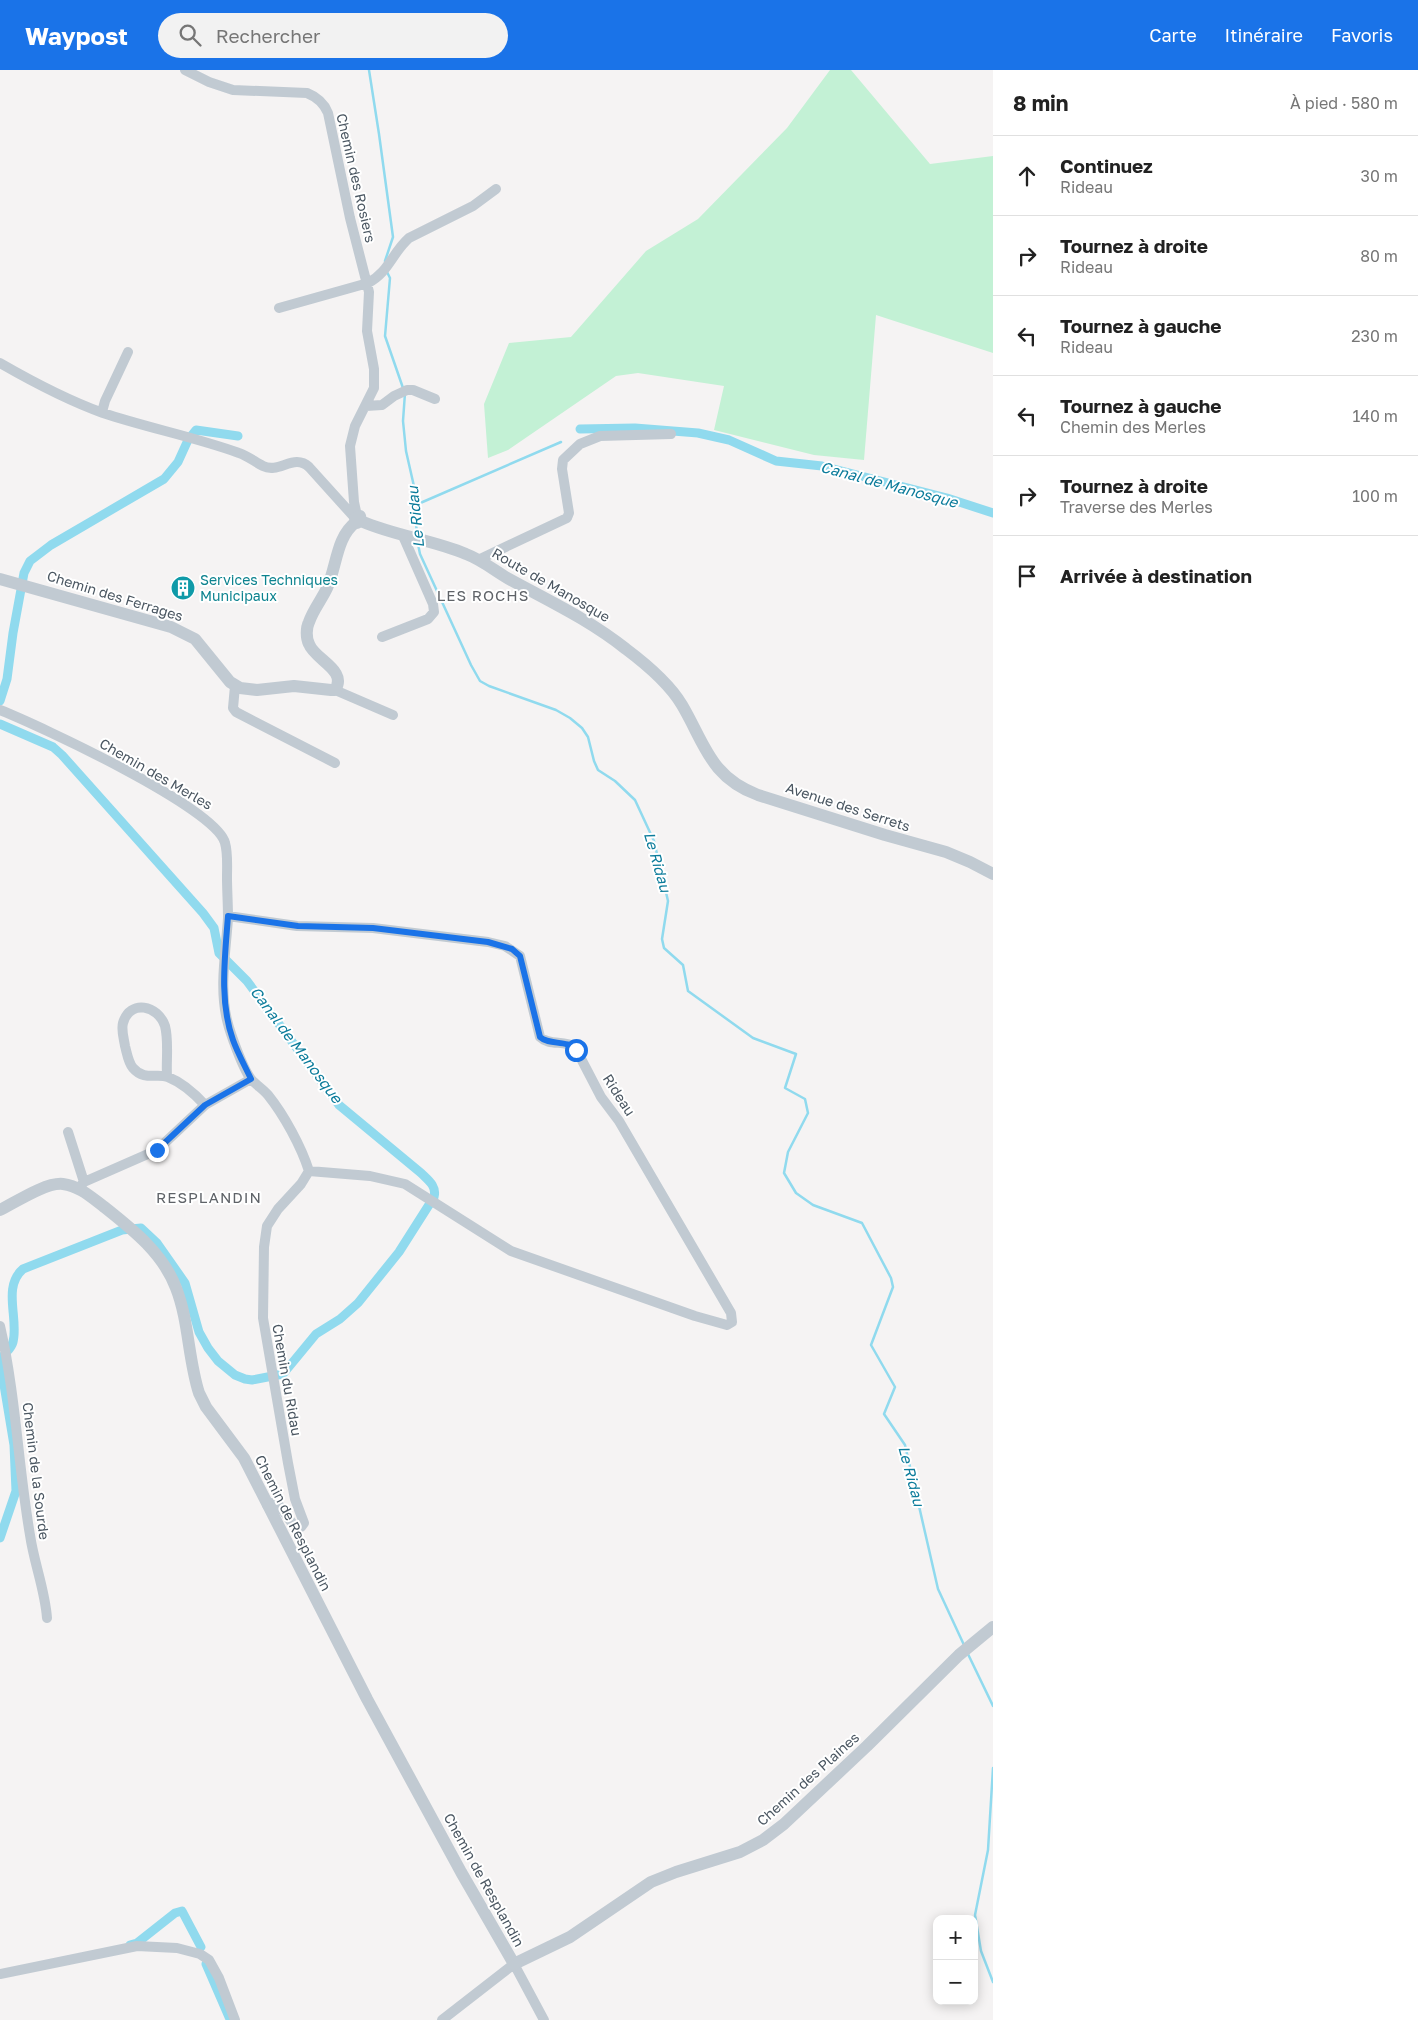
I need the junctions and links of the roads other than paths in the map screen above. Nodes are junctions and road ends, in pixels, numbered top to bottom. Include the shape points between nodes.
1 (185, 70) edge
2 (496, 189) dead end
3 (368, 284) junction
4 (278, 308) dead end
5 (128, 352) dead end
6 (0, 363) edge
7 (435, 399) dead end
8 (366, 406) junction
9 (102, 412) junction
10 (671, 434) dead end
11 (357, 519) junction
12 (412, 538) junction
13 (478, 560) junction
14 (0, 579) edge
15 (382, 637) dead end
16 (235, 686) junction
17 (334, 690) junction
18 (1, 711) edge
19 (393, 715) dead end
20 (705, 751) joint
21 (334, 763) dead end
22 (993, 874) edge
23 (228, 916) junction
24 (166, 1076) junction
25 (251, 1079) junction
26 (205, 1105) junction
27 (68, 1132) dead end
28 (309, 1171) junction
29 (81, 1186) junction
30 (0, 1210) edge
31 (0, 1326) edge
32 (267, 1505) junction
33 (46, 1618) dead end
34 (993, 1627) edge
35 (514, 1964) junction
36 (0, 1974) edge
37 (447, 2017) edge
38 (235, 2020) edge
39 (544, 2020) edge

1 - 3 street, Chemin des Rosiers via 233,90 307,93 321,102 328,113 352,228
2 - 3 street via 473,206 409,238 385,271
3 - 4 street
3 - 8 street, Chemin des Rosiers via 367,331 375,378
5 - 9 street
6 - 9 street via 58,395
7 - 8 street via 412,390 404,391 382,405
8 - 11 street, Chemin des Rosiers via 350,446
9 - 11 street via 240,453 267,468 297,461 305,463
10 - 13 street via 600,436 580,444 562,460 567,518
11 - 12 street, Route de Manosque
11 - 17 street via 346,532 329,583 307,632 314,652 338,678
12 - 13 street, Route de Manosque
12 - 15 street via 434,612 428,619
13 - 20 street, Route de Manosque via 585,619 641,660 678,698
14 - 16 street, Chemin des Ferrages via 183,632 204,649
16 - 17 street via 246,690 290,686
16 - 21 street via 233,708 236,712
17 - 19 street
18 - 23 street, Chemin des Merles via 93,753 178,801 221,832 225,842
20 - 22 street, Avenue des Serrets via 730,780 751,792 885,836 946,852
23 - 25 street, Chemin des Merles via 224,966 227,1019
23 - 28 street, Rideau via 298,926 373,928 447,936 495,943 516,952 522,962 540,1037 575,1047 601,1097 619,1121 733,1318 730,1325 720,1324 503,1248 408,1185 370,1176
24 - 24 street via 141,1074 129,1061 123,1026 128,1015 141,1007 153,1010 165,1026
24 - 26 street via 192,1091
25 - 26 street
25 - 28 street, Chemin des Merles via 277,1106
26 - 29 street via 157,1150
27 - 29 street
28 - 32 street, Chemin du Ridau via 272,1218 266,1232 263,1318 288,1463 304,1524 295,1527 278,1504
29 - 30 street, Chemin de Resplandin via 52,1186
29 - 32 street, Chemin de Resplandin via 131,1228 160,1259 176,1288 199,1393 244,1458
31 - 33 street, Chemin de la Sourde via 30,1535 46,1603
32 - 35 street, Chemin de Resplandin via 367,1699
34 - 35 street, Chemin des Plaines via 784,1824 763,1840 736,1854 651,1882 570,1937
35 - 37 street
35 - 39 street
36 - 38 street via 137,1946 177,1948 209,1960

